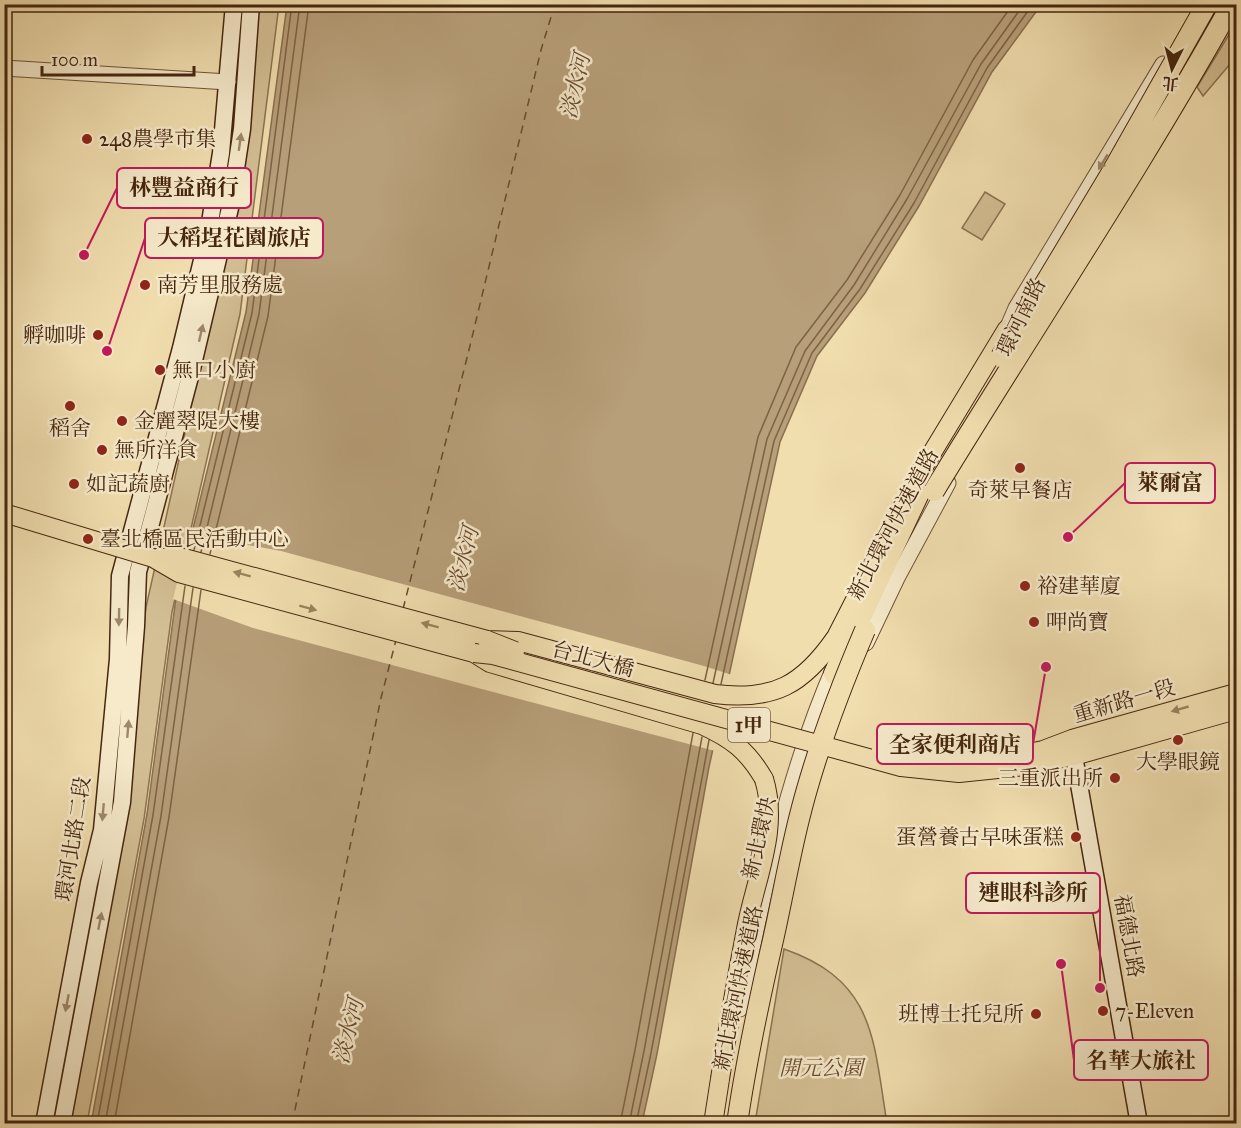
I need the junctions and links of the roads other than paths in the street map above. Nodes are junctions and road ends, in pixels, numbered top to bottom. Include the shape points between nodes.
1 (234, 4) edge
2 (251, 4) edge
3 (1199, 4) edge
4 (1207, 4) edge
5 (1218, 4) edge
6 (1226, 4) edge
7 (1232, 4) edge
8 (4, 68) edge
9 (228, 82) junction
10 (1007, 329) junction
11 (4, 513) edge
12 (480, 646) junction
13 (834, 674) joint
14 (1236, 693) edge
15 (1236, 710) edge
16 (1074, 756) junction
17 (1025, 760) junction
18 (45, 1124) edge
19 (62, 1124) edge
20 (712, 1124) edge
21 (718, 1124) edge
22 (724, 1124) edge
23 (736, 1124) edge
24 (743, 1124) edge
25 (1139, 1124) edge

1 - 9 main road, 環河北路二段
19 -> 2 main road, 環河北路二段 via 122,802 138,572 230,208 242,129
3 -> 10 street, 環河南路
4 - 13 highway, 新北環河快速道路, bridge via 1112,171 922,487
5 - 10 highway, bridge via 1128,159 1027,315
6 - 24 street, 環河南路 via 1028,342 1021,368 1002,392 931,512 869,635 834,718 806,803
7 - 23 highway, 新北環河快速道路, bridge via 1130,180 934,491 865,630 822,740 799,819
8 - 9 street
9 -> 18 main road, 環河北路二段 via 208,235 120,576 118,659 102,830
10 - 12 main road via 921,471 836,637 821,660 803,676 770,693 734,697 518,641
10 - 21 street, 環河南路 via 1004,347 933,460 895,531 815,712 795,770 773,861
11 - 12 main road, 台北大橋 / 1甲, bridge via 153,558 184,558
12 - 17 main road, 台北大橋 / 1甲, bridge via 509,649 893,753 957,760
12 - 20 main road, bridge via 490,663 702,725 741,747 764,779 769,795 769,831 747,922
13 - 22 highway, 新北環快 via 810,737 788,818 744,1009
14 -> 17 main road, 重新路一段 / 1甲 via 1072,739
15 - 16 main road, 重新路一段 / 1甲
16 - 17 main road, 重新路一段 / 1甲
16 - 25 main road, 福德北路

